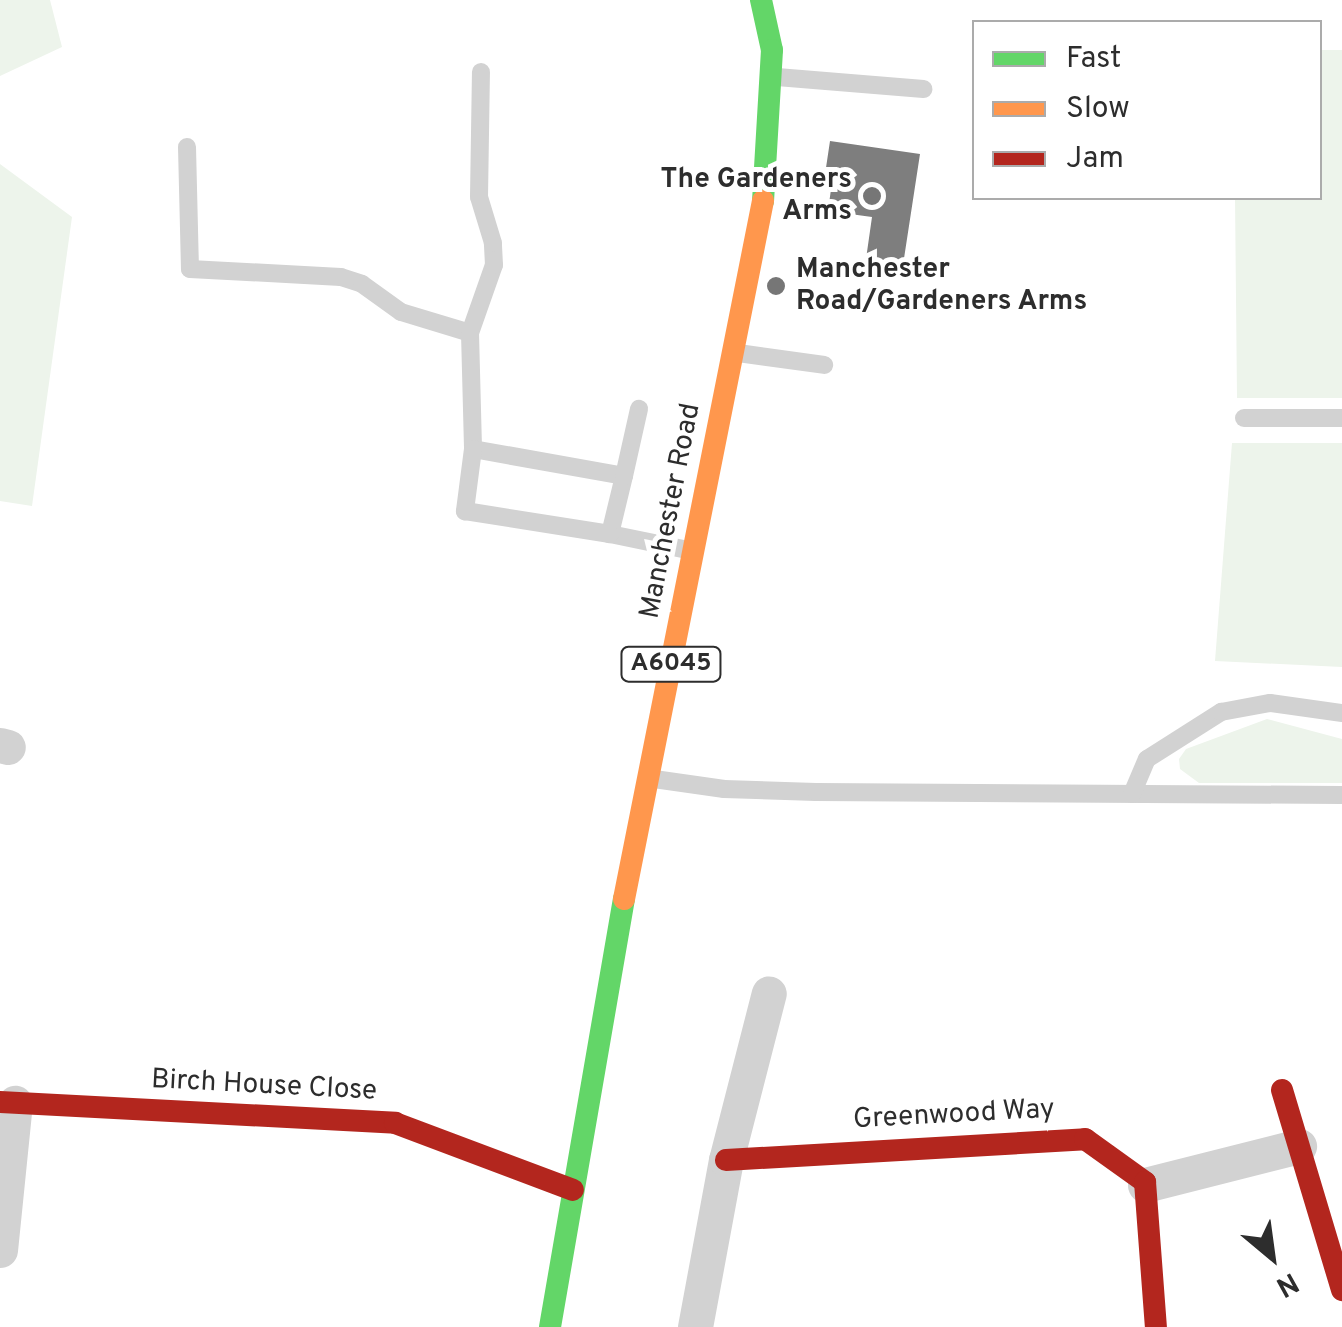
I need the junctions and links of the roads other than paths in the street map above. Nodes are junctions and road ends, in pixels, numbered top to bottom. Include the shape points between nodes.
1 (761, 0) edge
2 (481, 72) dead end
3 (771, 77) junction
4 (924, 90) dead end
5 (187, 146) dead end
6 (470, 333) junction
7 (733, 353) junction
8 (824, 365) dead end
9 (640, 409) dead end
10 (1244, 418) dead end
11 (1342, 418) edge
12 (474, 450) junction
13 (624, 476) junction
14 (610, 534) junction
15 (693, 551) junction
16 (1342, 714) edge
17 (648, 778) junction
18 (1132, 794) junction
19 (1342, 795) edge
20 (769, 993) dead end
21 (1282, 1090) dead end
22 (7, 1103) edge
23 (1300, 1146) junction
24 (726, 1160) junction
25 (1145, 1184) junction
26 (573, 1190) junction
27 (0, 1250) edge
28 (1342, 1290) edge
29 (550, 1327) edge
30 (695, 1327) edge
31 (1156, 1327) edge

1 - 3 street, Manchester Road / A6045
2 - 6 lane via 479,196 494,265
3 - 4 lane
3 - 7 street, Manchester Road / A6045 via 768,178
5 - 6 lane via 190,269 341,277 402,312
6 - 12 lane
7 - 8 lane
7 - 15 street, Manchester Road / A6045
9 - 13 lane
10 - 11 lane
12 - 13 lane
12 - 14 lane via 464,512
13 - 14 lane
14 - 15 lane
15 - 17 street, Manchester Road / A6045
16 - 18 lane via 1270,703 1220,712 1147,759
17 - 18 lane via 724,789
17 - 26 street, Manchester Road / A6045
18 - 19 lane
20 - 24 street
21 - 23 street
22 - 26 street, Birch House Close via 394,1124
22 - 27 street
23 - 25 street
23 - 28 street
24 - 25 street, Greenwood Way via 1085,1139
24 - 30 street
25 - 31 street
26 - 29 street, Manchester Road / A6045

